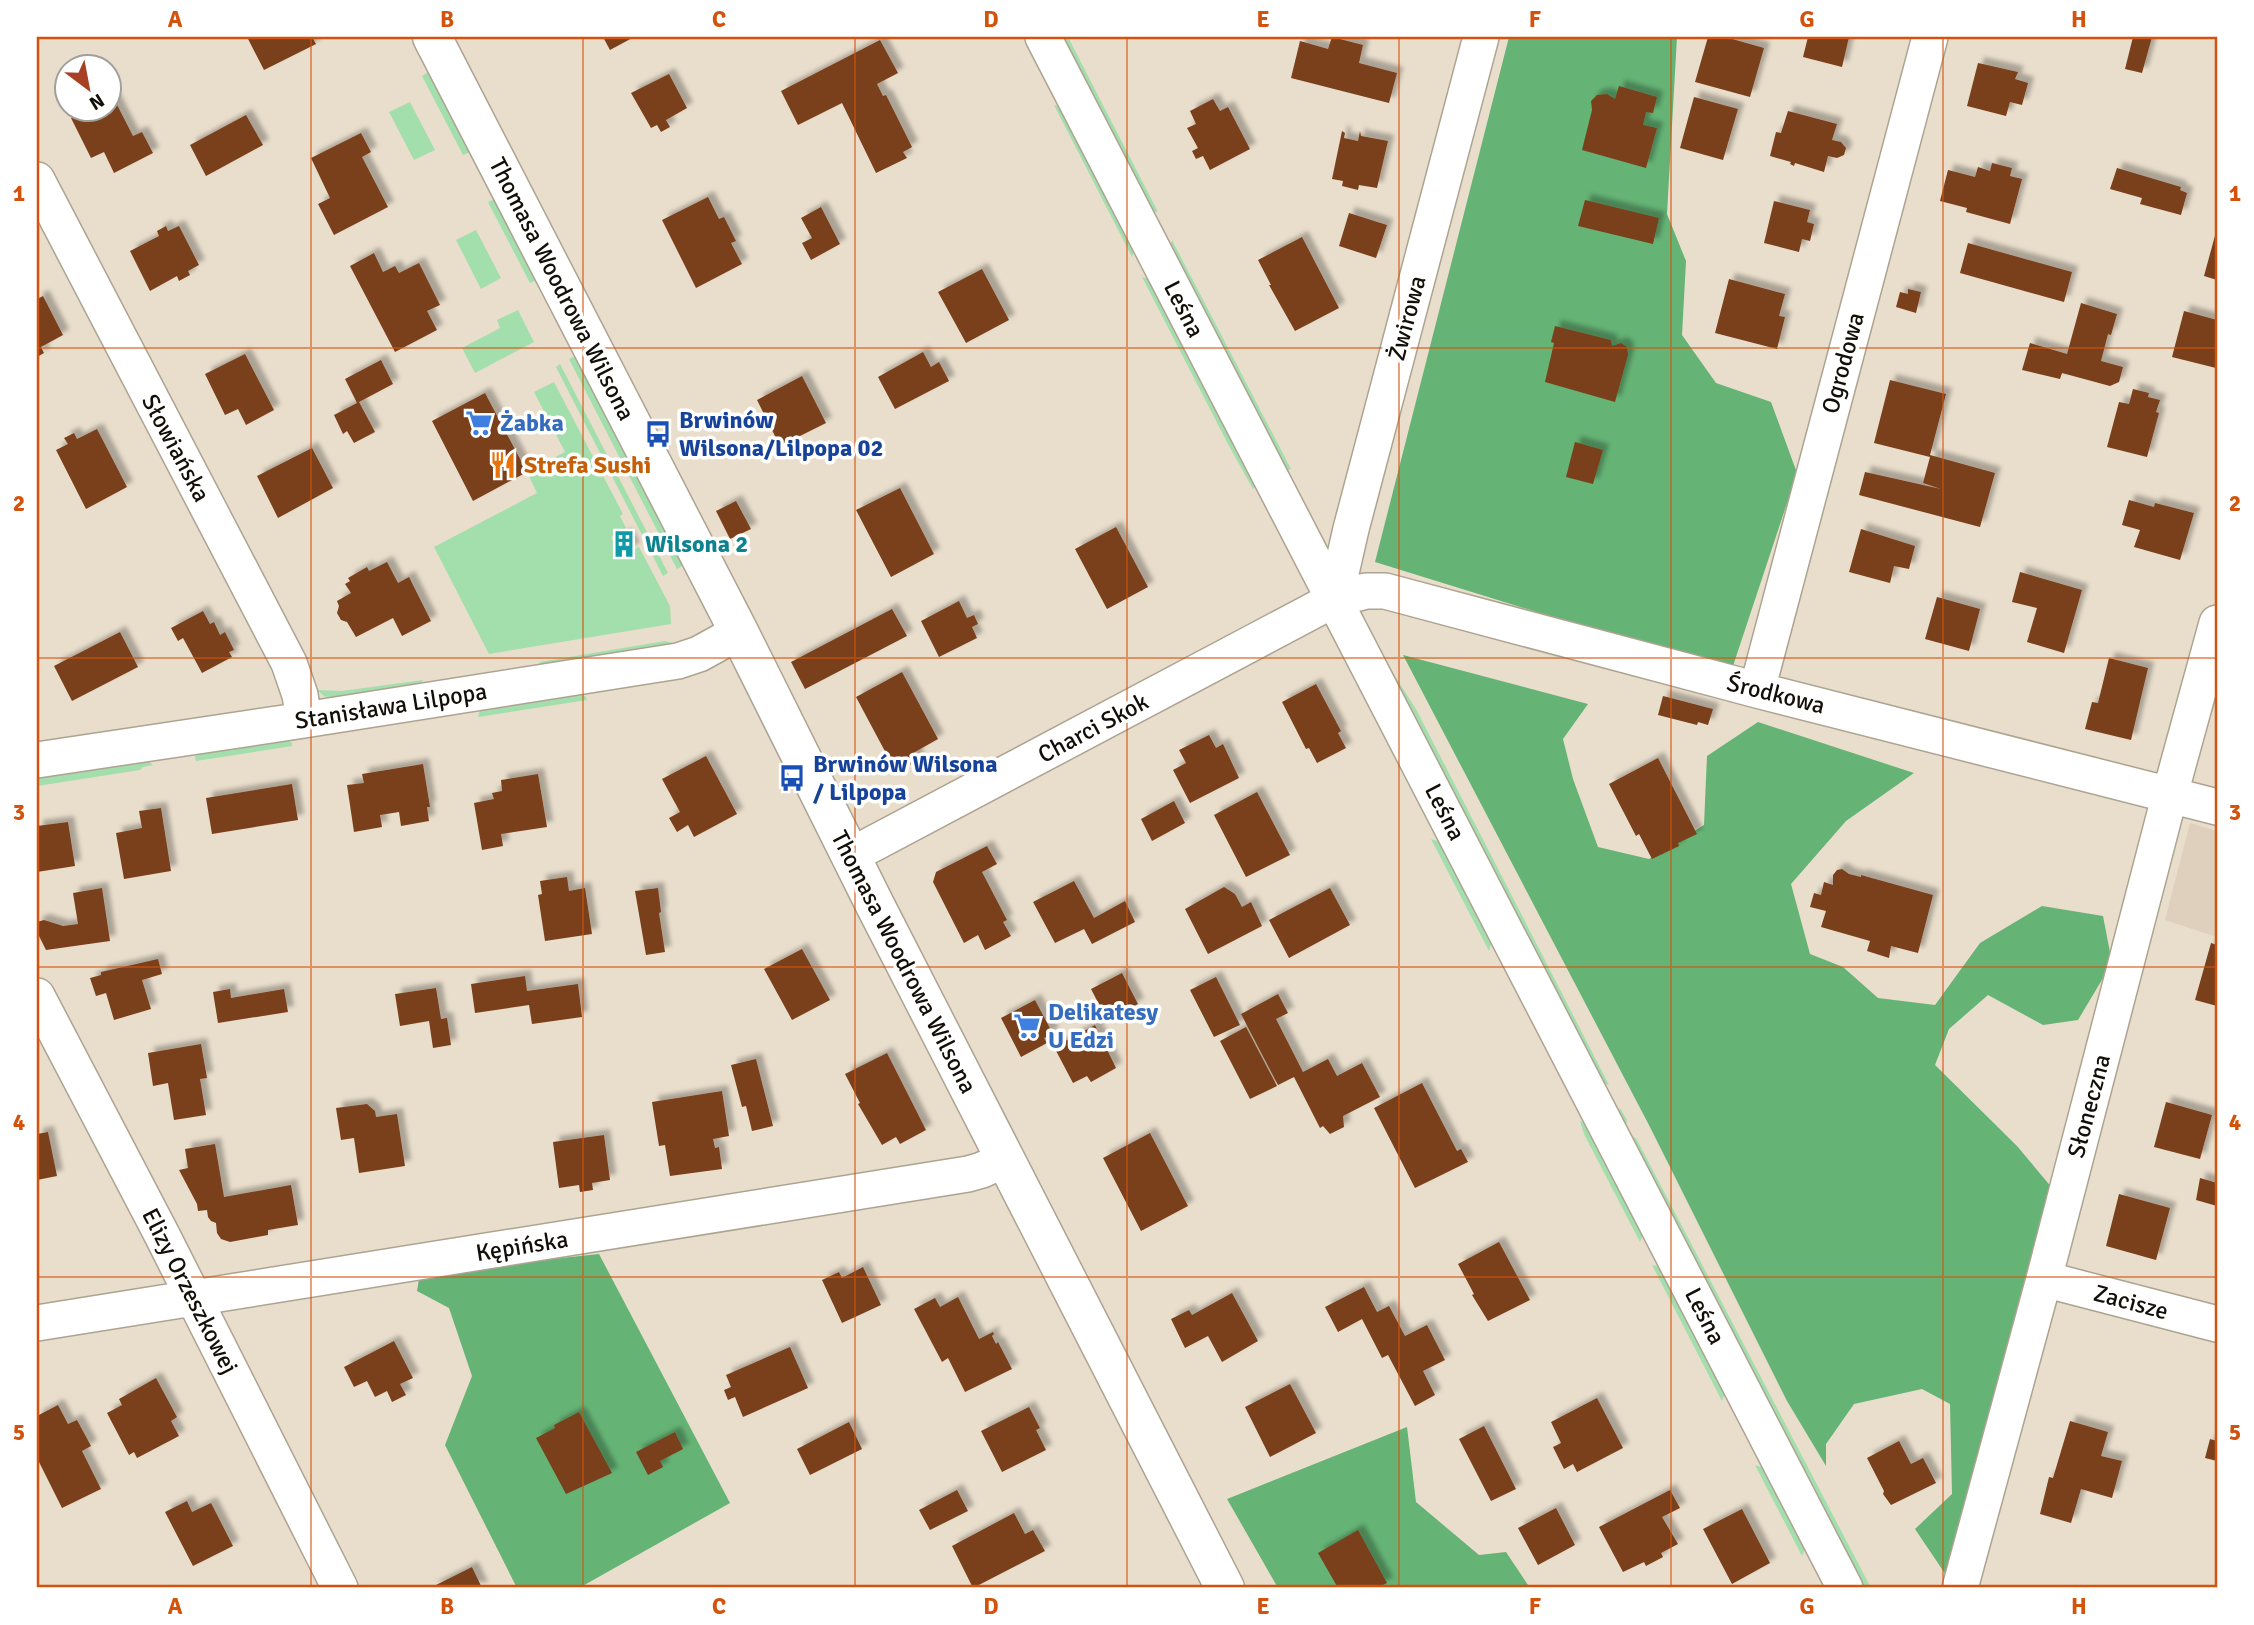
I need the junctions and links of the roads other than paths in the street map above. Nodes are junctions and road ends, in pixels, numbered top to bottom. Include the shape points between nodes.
1 (432, 37) edge
2 (1043, 37) edge
3 (1481, 37) edge
4 (1930, 37) edge
5 (37, 180) edge
6 (1335, 599) junction
7 (2217, 623) edge
8 (739, 632) junction
9 (1756, 690) junction
10 (304, 720) junction
11 (37, 760) edge
12 (2169, 794) junction
13 (2217, 807) edge
14 (850, 856) junction
15 (37, 996) edge
16 (1005, 1159) junction
17 (2044, 1279) junction
18 (194, 1299) junction
19 (37, 1323) edge
20 (2217, 1324) edge
21 (340, 1588) edge
22 (1225, 1588) edge
23 (1845, 1588) edge
24 (1960, 1588) edge

1 - 8 street, Thomasa Woodrowa Wilsona
2 - 6 street, Leśna
3 - 6 street, Żwirowa
4 - 9 street, Ogrodowa
5 - 10 street, Słowiańska via 289,663
6 - 9 street, Środkowa via 1385,591
6 - 14 street, Charci Skok
6 - 23 street, Leśna
7 - 12 street, Słoneczna
8 - 10 street, Stanisława Lilpopa via 678,661
8 - 14 street, Thomasa Woodrowa Wilsona
9 - 12 street, Środkowa
10 - 11 street, Stanisława Lilpopa
12 - 13 street, Środkowa
12 - 17 street, Słoneczna
14 - 16 street, Thomasa Woodrowa Wilsona
15 - 18 street, Elizy Orzeszkowej
16 - 18 street, Kępińska via 968,1174
16 - 22 street, Thomasa Woodrowa Wilsona
17 - 20 street, Zacisze
17 - 24 street, Słoneczna
18 - 19 street, Kępińska
18 - 21 street, Elizy Orzeszkowej

